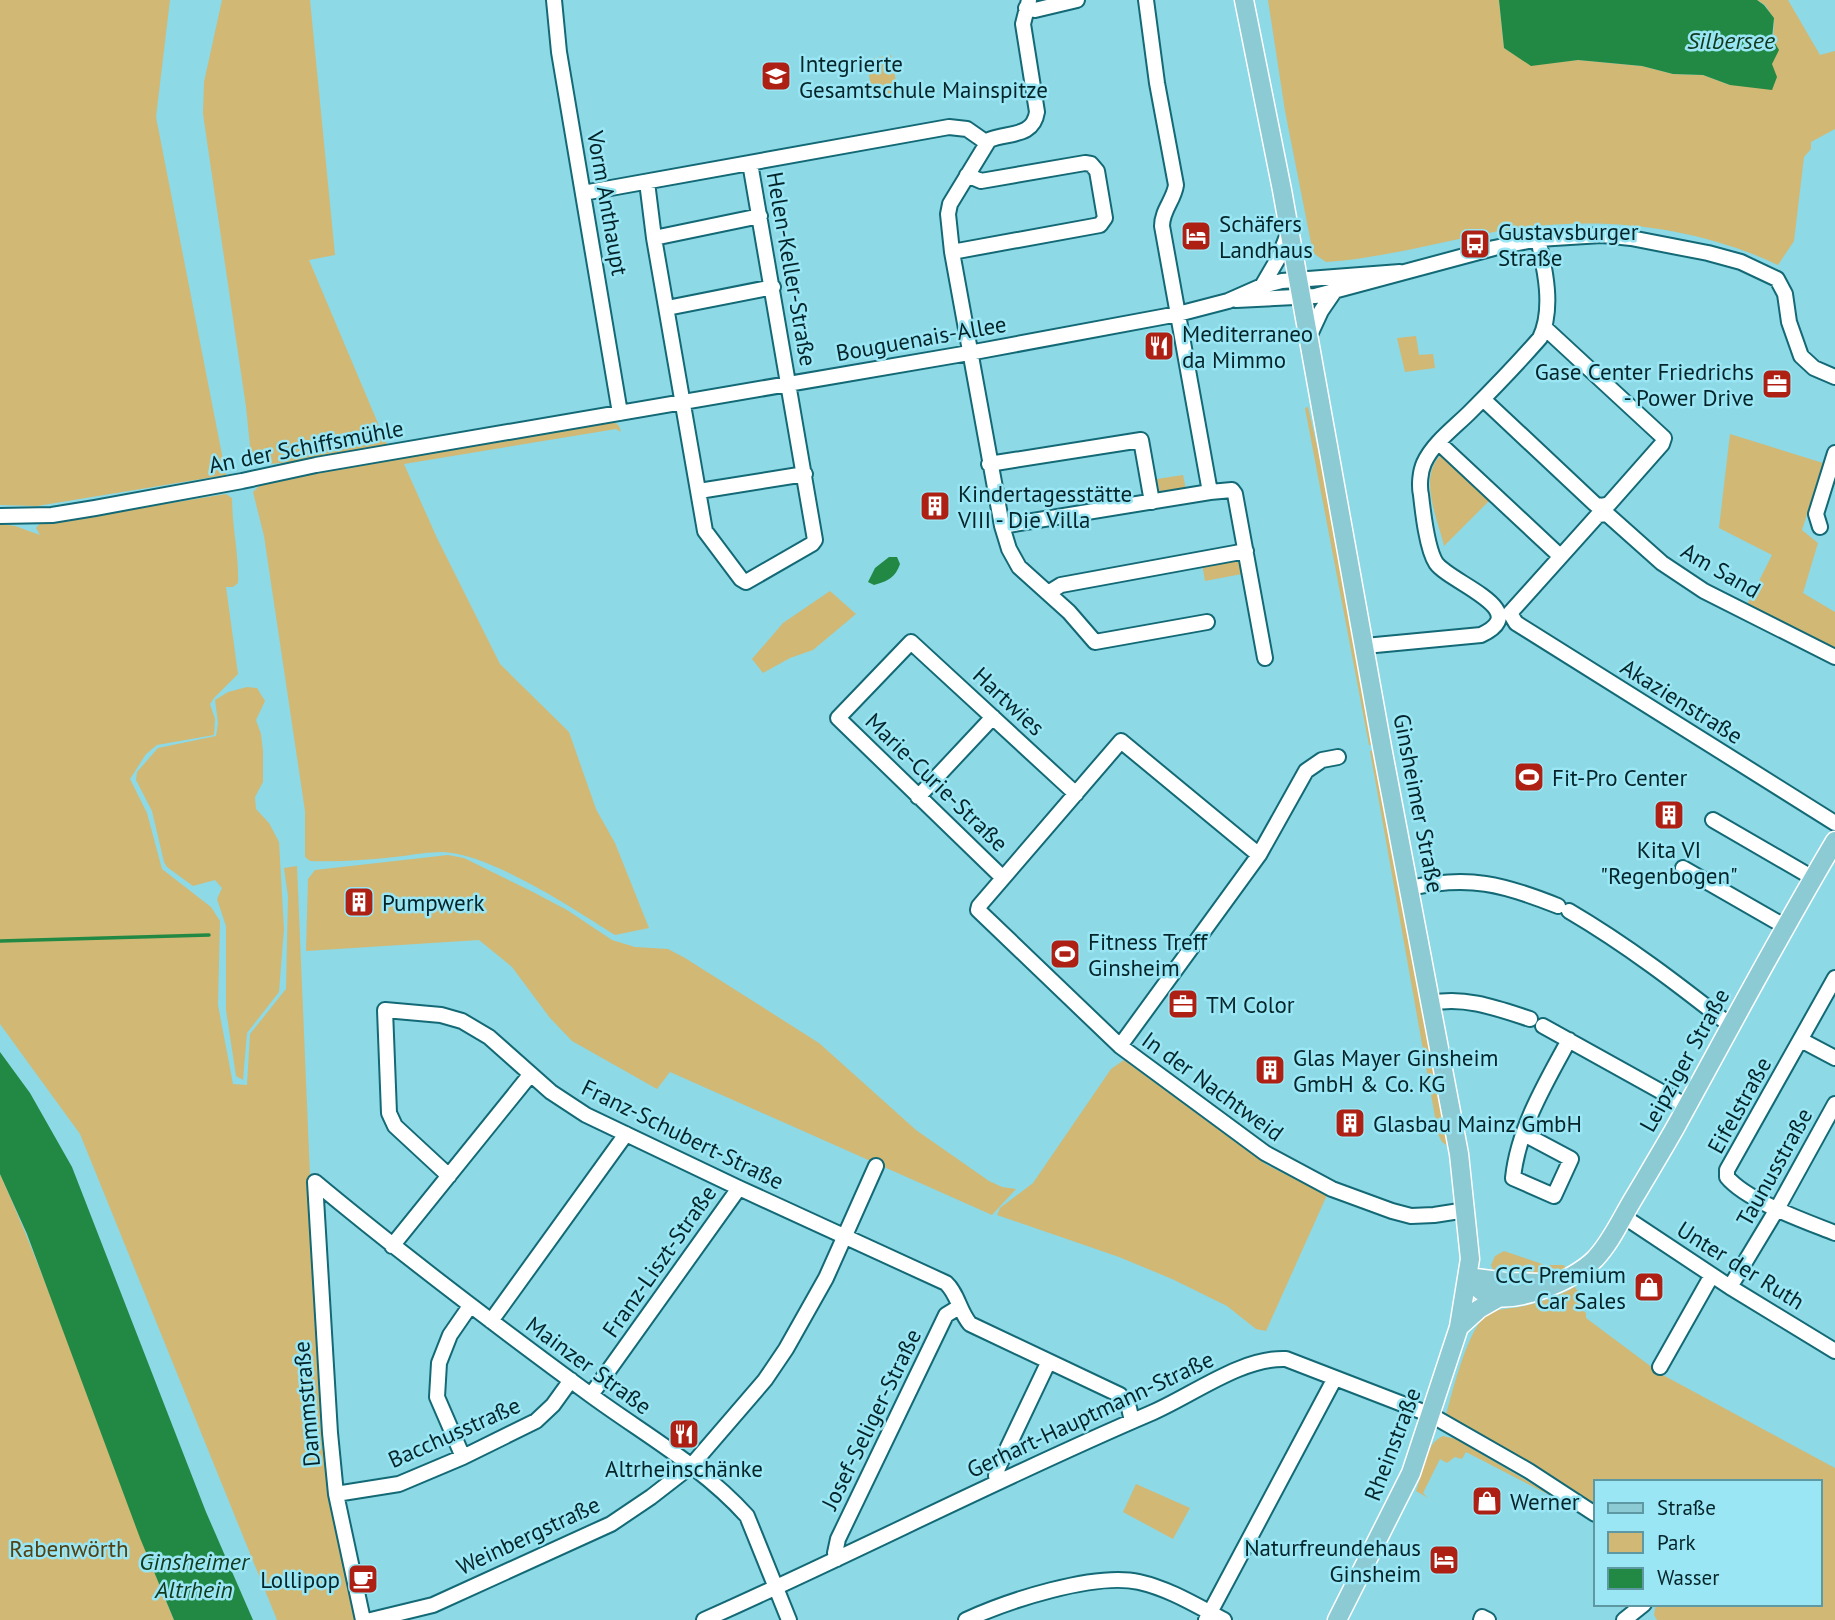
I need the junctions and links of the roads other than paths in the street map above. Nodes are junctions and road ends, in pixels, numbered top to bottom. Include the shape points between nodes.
1 (554, 0) edge
2 (1077, 0) edge
3 (1146, 0) edge
4 (1244, 0) edge
5 (1028, 4) edge
6 (987, 143) junction
7 (750, 163) junction
8 (967, 175) junction
9 (648, 182) junction
10 (583, 192) junction
11 (760, 216) junction
12 (1289, 231) junction
13 (654, 238) junction
14 (1538, 239) junction
15 (952, 252) junction
16 (1400, 272) junction
17 (1262, 286) junction
18 (773, 288) junction
19 (1299, 288) junction
20 (1334, 292) junction
21 (1228, 301) junction
22 (667, 308) junction
23 (1178, 314) junction
24 (1545, 328) junction
25 (1308, 340) junction
26 (969, 353) junction
27 (1835, 377) edge
28 (790, 384) junction
29 (1483, 399) junction
30 (684, 402) junction
31 (620, 413) junction
32 (1439, 443) junction
33 (1835, 453) edge
34 (989, 464) junction
35 (805, 474) junction
36 (699, 491) junction
37 (1210, 492) junction
38 (1152, 502) junction
39 (1599, 512) junction
40 (0, 516) edge
41 (1002, 526) junction
42 (1820, 527) dead end
43 (1246, 551) junction
44 (1560, 556) junction
45 (1048, 593) junction
46 (1505, 614) junction
47 (1207, 622) dead end
48 (1365, 646) junction
49 (1835, 657) edge
50 (1265, 658) dead end
51 (993, 717) junction
52 (838, 718) joint
53 (1338, 757) dead end
54 (1076, 794) junction
55 (918, 797) junction
56 (1713, 820) dead end
57 (1835, 823) edge
58 (1835, 841) edge
59 (1259, 855) junction
60 (1683, 868) dead end
61 (1003, 878) junction
62 (1813, 878) junction
63 (1410, 888) junction
64 (1786, 927) junction
65 (1835, 978) edge
66 (1432, 1003) junction
67 (1731, 1026) junction
68 (1569, 1040) junction
69 (1801, 1040) junction
70 (1120, 1046) junction
71 (1835, 1058) edge
72 (530, 1074) junction
73 (1687, 1106) junction
74 (1833, 1111) edge
75 (1524, 1133) junction
76 (626, 1134) junction
77 (876, 1166) dead end
78 (449, 1176) junction
79 (315, 1182) joint
80 (739, 1188) junction
81 (1777, 1209) junction
82 (1466, 1210) junction
83 (1623, 1216) junction
84 (1835, 1233) edge
85 (845, 1237) junction
86 (392, 1246) junction
87 (1712, 1275) junction
88 (1468, 1277) junction
89 (1554, 1283) junction
90 (1730, 1287) junction
91 (1500, 1297) junction
92 (470, 1306) junction
93 (959, 1307) junction
94 (491, 1321) junction
95 (1459, 1327) junction
96 (1835, 1351) edge
97 (1048, 1363) junction
98 (1660, 1367) dead end
99 (1335, 1378) junction
100 (571, 1380) junction
101 (591, 1395) junction
102 (1431, 1415) junction
103 (1132, 1421) junction
104 (463, 1457) junction
105 (691, 1466) junction
106 (999, 1482) junction
107 (336, 1494) junction
108 (1594, 1513) edge
109 (837, 1559) junction
110 (776, 1588) junction
111 (1643, 1606) edge
112 (1208, 1616) edge
113 (363, 1620) edge
114 (371, 1620) edge
115 (704, 1620) edge
116 (789, 1620) edge
117 (966, 1620) edge
118 (1224, 1620) edge
119 (1337, 1620) edge
120 (1480, 1620) edge
121 (1488, 1620) edge
122 (1624, 1620) edge

1 - 10 street, Vorm Anthaupt
2 - 5 street via 1034,10
3 - 23 street via 1176,185 1161,226
4 - 12 main road, Ginsheimer Straße
5 - 6 street via 1023,24 1036,117 1030,129
6 - 7 street via 967,129 949,127
6 - 8 street
7 - 9 street
7 - 11 street, Helen-Keller-Straße
8 - 15 street via 948,214
8 - 15 street via 981,181 1091,164 1097,171 1105,218 1100,225
9 - 10 street
9 - 13 street
10 - 31 street, Vorm Anthaupt
11 - 13 street
11 - 18 street, Helen-Keller-Straße
12 - 17 street
12 - 19 main road, Ginsheimer Straße
13 - 22 street
14 - 16 street
14 - 24 street
14 - 27 street via 1631,237 1708,253 1764,271 1783,287 1801,356
15 - 26 street
16 - 19 street
16 - 20 street
17 - 19 street, Bouguenais-Allee
17 - 21 street, Bouguenais-Allee
18 - 22 street
18 - 28 street, Helen-Keller-Straße
19 - 20 street
19 - 21 street, Bouguenais-Allee
19 - 25 main road, Ginsheimer Straße
20 - 25 street
21 - 23 street, Bouguenais-Allee
22 - 30 street
23 - 26 street, Bouguenais-Allee
23 - 37 street
24 - 29 street
24 - 39 street via 1664,438
25 - 48 main road, Ginsheimer Straße
26 - 28 street, Bouguenais-Allee
26 - 34 street
28 - 30 street, Bouguenais-Allee
28 - 35 street, Helen-Keller-Straße
29 - 32 street
29 - 39 street
30 - 31 street, Bouguenais-Allee
30 - 36 street
31 - 40 street, An der Schiffsmühle via 95,508
32 - 44 street
32 - 46 street via 1421,475 1432,552 1451,577
33 - 42 street via 1816,514
34 - 38 street via 1141,440
34 - 41 street
35 - 36 street
35 - 36 street, Helen-Keller-Straße via 816,540 746,582 705,531
37 - 38 street
37 - 43 street via 1228,489 1235,494
38 - 41 street
39 - 44 street
39 - 49 street, Am Sand via 1611,515 1662,563 1704,591
41 - 45 street via 1019,567
43 - 45 street via 1061,585
43 - 50 street
44 - 46 street
45 - 47 street via 1095,642
46 - 48 street via 1481,635
46 - 57 street, Akazienstraße
48 - 63 main road, Ginsheimer Straße
51 - 52 street, Hartwies via 911,642
51 - 54 street, Hartwies
51 - 55 street
52 - 55 street, Marie-Curie-Straße
53 - 59 street via 1322,760 1306,771
54 - 59 street via 1121,741
54 - 61 street
55 - 61 street, Marie-Curie-Straße
56 - 62 street
58 - 62 main road, Leipziger Straße
59 - 70 street
60 - 64 street
61 - 70 street, In der Nachtweid via 978,910
62 - 64 main road, Leipziger Straße
63 - 66 main road, Ginsheimer Straße
63 - 67 street via 1482,881 1524,892 1600,929
64 - 67 main road, Leipziger Straße
65 - 69 street, Eifelstraße
66 - 68 street via 1481,1004 1537,1022
66 - 82 main road, Ginsheimer Straße
67 - 73 main road, Leipziger Straße
68 - 73 street
68 - 75 street
69 - 71 street
69 - 81 street, Eifelstraße via 1727,1170 1733,1184
70 - 82 street, In der Nachtweid via 1265,1153 1332,1189 1411,1216
72 - 76 street, Franz-Schubert-Straße via 586,1115
72 - 78 street
72 - 78 street, Franz-Schubert-Straße via 489,1037 462,1021 385,1010 389,1113 395,1126
73 - 83 main road, Leipziger Straße
74 - 81 street, Taunusstraße
75 - 75 street via 1513,1178 1554,1196 1571,1159
76 - 80 street, Franz-Schubert-Straße
76 - 94 street
77 - 85 street, Weinbergstraße
78 - 86 street
79 - 86 street, Mainzer Straße
79 - 107 street, Dammstraße
80 - 85 street, Franz-Schubert-Straße
80 - 101 street, Franz-Liszt-Straße
81 - 84 street
81 - 90 street, Taunusstraße
82 - 88 main road, Ginsheimer Straße
83 - 87 street, Unter der Ruth
83 - 89 main road, Leipziger Straße via 1593,1261
85 - 93 street, Franz-Schubert-Straße via 946,1283
85 - 105 street, Weinbergstraße via 786,1349
86 - 92 street, Mainzer Straße
87 - 90 street, Unter der Ruth
87 - 98 street
88 - 89 main road, Leipziger Straße
88 - 91 main road via 1484,1293
88 - 95 main road, Rheinstraße
89 - 91 main road, Leipziger Straße via 1536,1292
90 - 96 street, Unter der Ruth
91 - 95 main road
92 - 94 street, Mainzer Straße
92 - 104 street via 450,1335 439,1363 437,1397
93 - 97 street, Franz-Schubert-Straße via 970,1324
93 - 109 street, Josef-Seliger-Straße via 946,1315 838,1539
94 - 100 street, Mainzer Straße
95 - 102 main road, Rheinstraße
97 - 103 street, Franz-Schubert-Straße via 1120,1395
97 - 106 street via 998,1468
99 - 102 street, Gerhart-Hauptmann-Straße
99 - 103 street, Gerhart-Hauptmann-Straße via 1286,1359 1274,1359 1235,1371
99 - 112 street
100 - 101 street, Mainzer Straße
100 - 104 street, Bacchusstraße via 536,1421
101 - 105 street, Mainzer Straße
102 - 108 street, Gerhart-Hauptmann-Straße
102 - 119 main road, Rheinstraße via 1404,1491
103 - 106 street, Gerhart-Hauptmann-Straße
104 - 107 street, Bacchusstraße via 399,1484
105 - 110 street, Mainzer Straße via 747,1516
105 - 114 street, Weinbergstraße via 611,1524 433,1605
106 - 109 street, Gerhart-Hauptmann-Straße
107 - 113 street, Dammstraße
109 - 110 street, Gerhart-Hauptmann-Straße
110 - 115 street, Gerhart-Hauptmann-Straße
110 - 116 street, Mainzer Straße
111 - 122 street
112 - 117 street via 1172,1593 1138,1582 1102,1580 1044,1593
112 - 118 street
120 - 121 street

